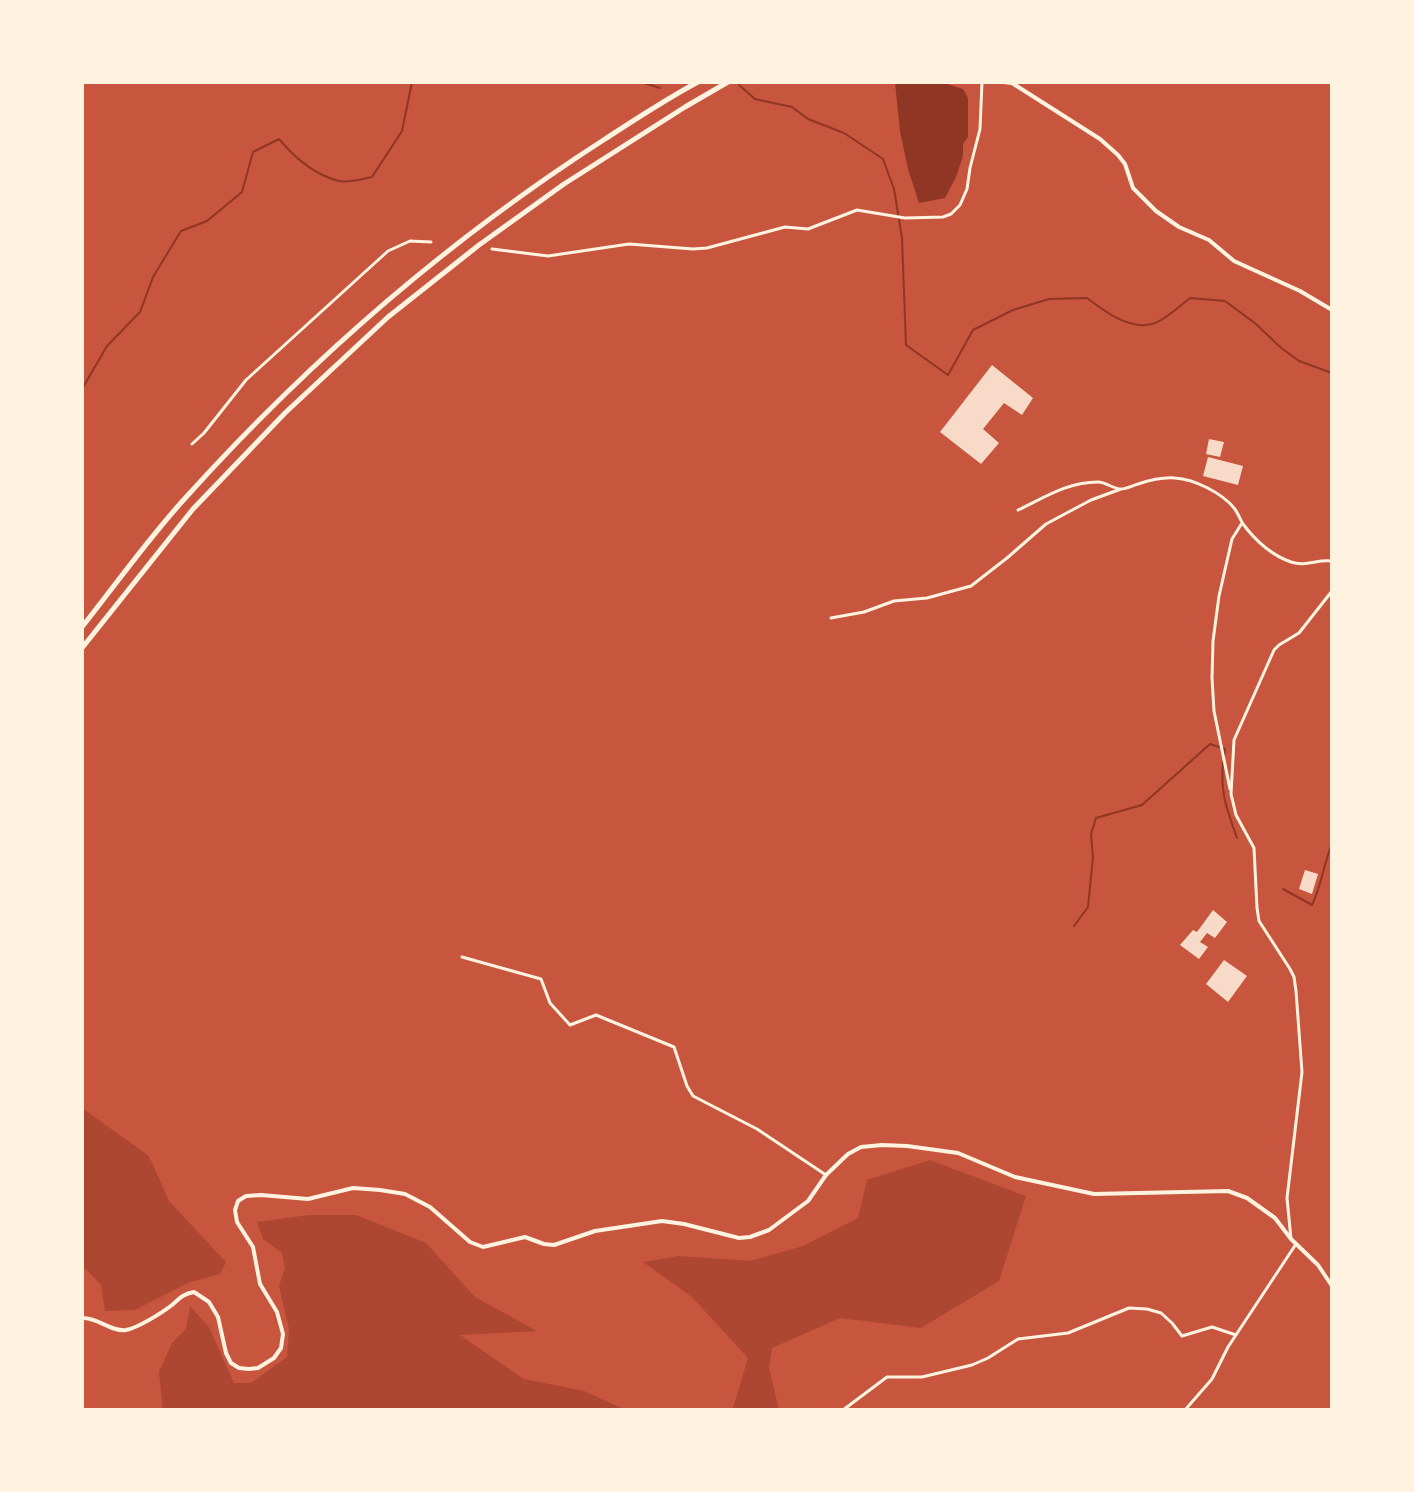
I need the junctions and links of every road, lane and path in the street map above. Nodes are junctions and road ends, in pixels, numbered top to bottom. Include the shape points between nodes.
1 (698, 82) edge
2 (728, 82) edge
3 (982, 82) edge
4 (1003, 82) edge
5 (431, 242) dead end
6 (492, 249) dead end
7 (1332, 310) edge
8 (192, 444) dead end
9 (1121, 489) junction
10 (1018, 510) dead end
11 (1242, 523) junction
12 (1332, 561) edge
13 (1332, 591) edge
14 (831, 618) dead end
15 (82, 627) edge
16 (82, 648) edge
17 (1231, 794) junction
18 (462, 957) dead end
19 (826, 1175) junction
20 (1291, 1239) junction
21 (1296, 1244) junction
22 (1332, 1286) edge
23 (82, 1318) edge
24 (1236, 1335) junction
25 (843, 1410) edge
26 (1185, 1410) edge

1 - 15 highway via 563,166 379,307 275,403 186,496
2 - 16 highway via 564,184 388,317 193,509
3 - 6 street via 980,129 967,189 960,205 943,217 905,218 857,210 808,229 785,227 693,249 629,244 548,256
4 - 7 street via 1100,139 1125,164 1133,188 1179,227
5 - 8 street via 410,241 388,251 246,380
9 - 10 street via 1102,481 1074,484
9 - 11 street via 1176,478 1219,495
9 - 14 street via 1046,524 971,586
11 - 12 street via 1262,546 1290,562
11 - 17 street via 1232,539 1213,641 1214,711
13 - 17 street via 1299,633 1274,650 1234,740
17 - 20 street via 1254,848 1259,921 1290,969 1296,991 1302,1072 1287,1198
18 - 19 street via 541,979 550,1003 570,1025 596,1015 674,1047 693,1096 757,1129
19 - 20 street via 861,1147 958,1153 1015,1177 1094,1194 1228,1191 1275,1218
19 - 23 street via 808,1201 769,1230 750,1237 662,1221 595,1231 554,1245 525,1237 477,1245 430,1207 405,1194 380,1190 353,1188 308,1199 246,1196 238,1201 237,1222 253,1247 260,1284 283,1334 274,1358 249,1369 231,1363 218,1317 194,1292 126,1330
20 - 21 street
21 - 22 street
21 - 24 street
24 - 25 street via 1212,1327 1182,1336 1161,1313 1129,1308 1068,1333 1018,1339 972,1365 922,1377 887,1377
24 - 26 street via 1212,1379

